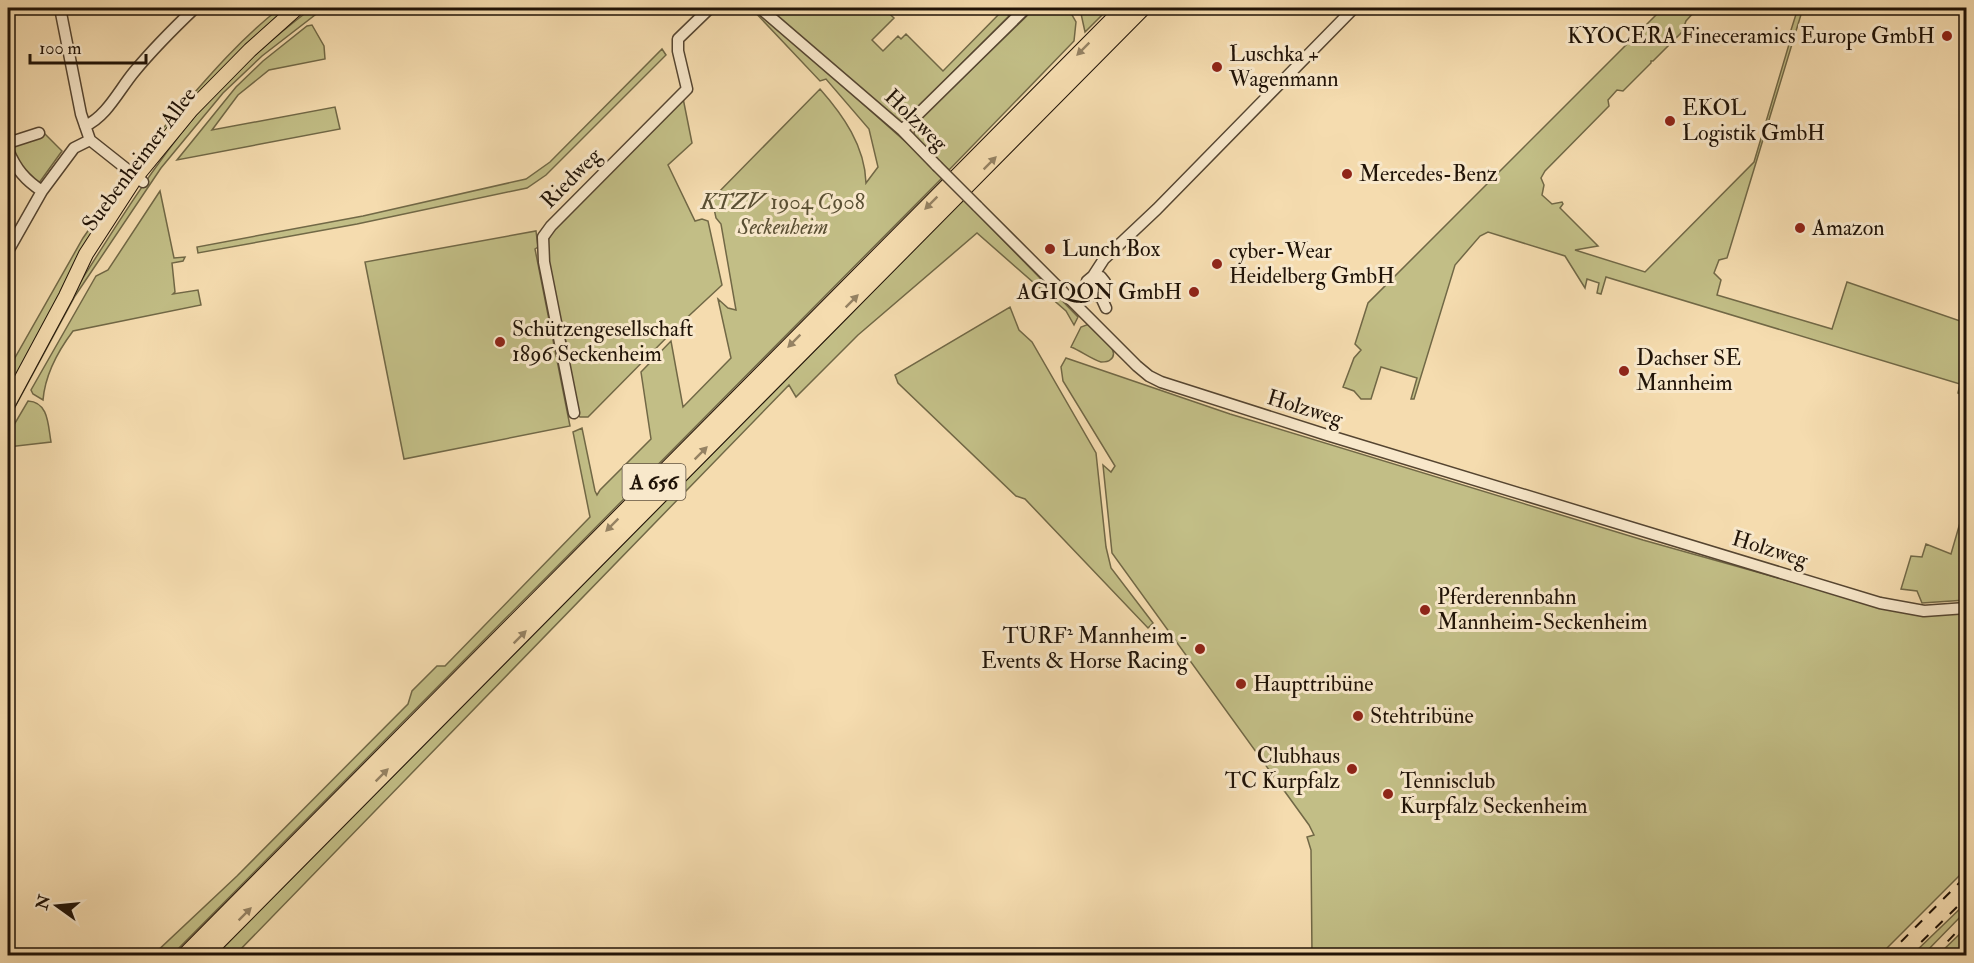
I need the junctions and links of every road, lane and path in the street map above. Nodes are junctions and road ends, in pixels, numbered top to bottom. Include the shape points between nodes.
1 (60, 8) edge
2 (297, 8) edge
3 (309, 8) edge
4 (710, 8) edge
5 (760, 8) edge
6 (1026, 8) edge
7 (1124, 8) edge
8 (1143, 8) edge
9 (1354, 8) edge
10 (188, 10) edge
11 (85, 126) junction
12 (902, 130) junction
13 (39, 133) dead end
14 (90, 140) junction
15 (8, 143) edge
16 (8, 150) edge
17 (140, 180) junction
18 (42, 192) junction
19 (8, 251) edge
20 (1098, 278) junction
21 (1095, 294) junction
22 (1076, 306) junction
23 (1106, 308) dead end
24 (11, 393) edge
25 (8, 404) edge
26 (574, 413) dead end
27 (1966, 609) edge
28 (184, 956) edge
29 (204, 956) edge

1 - 11 street
2 - 17 main road, Suebenheimer Allee via 191,110
3 - 17 main road, Suebenheimer Allee via 273,36 215,92
4 - 26 street, Riedweg via 678,39 687,89 543,237 544,262
5 - 12 street, Holzweg
6 - 12 street
7 -> 28 highway, A 656
29 -> 8 highway, A 656
9 - 20 street via 1104,259
10 - 11 street via 97,120
11 - 14 street
12 - 22 street, Holzweg, bridge
13 - 15 street
14 - 17 street
14 - 18 street via 74,148
16 - 18 street via 15,167
17 - 24 main road, Suebenheimer Allee via 86,255
18 - 19 street
20 - 21 street via 1105,289
20 - 21 street via 1086,283
21 - 22 street
21 - 23 street
22 - 27 street, Holzweg via 1149,376 1175,387 1880,603 1924,611
24 - 25 main road, Suebenheimer Allee

